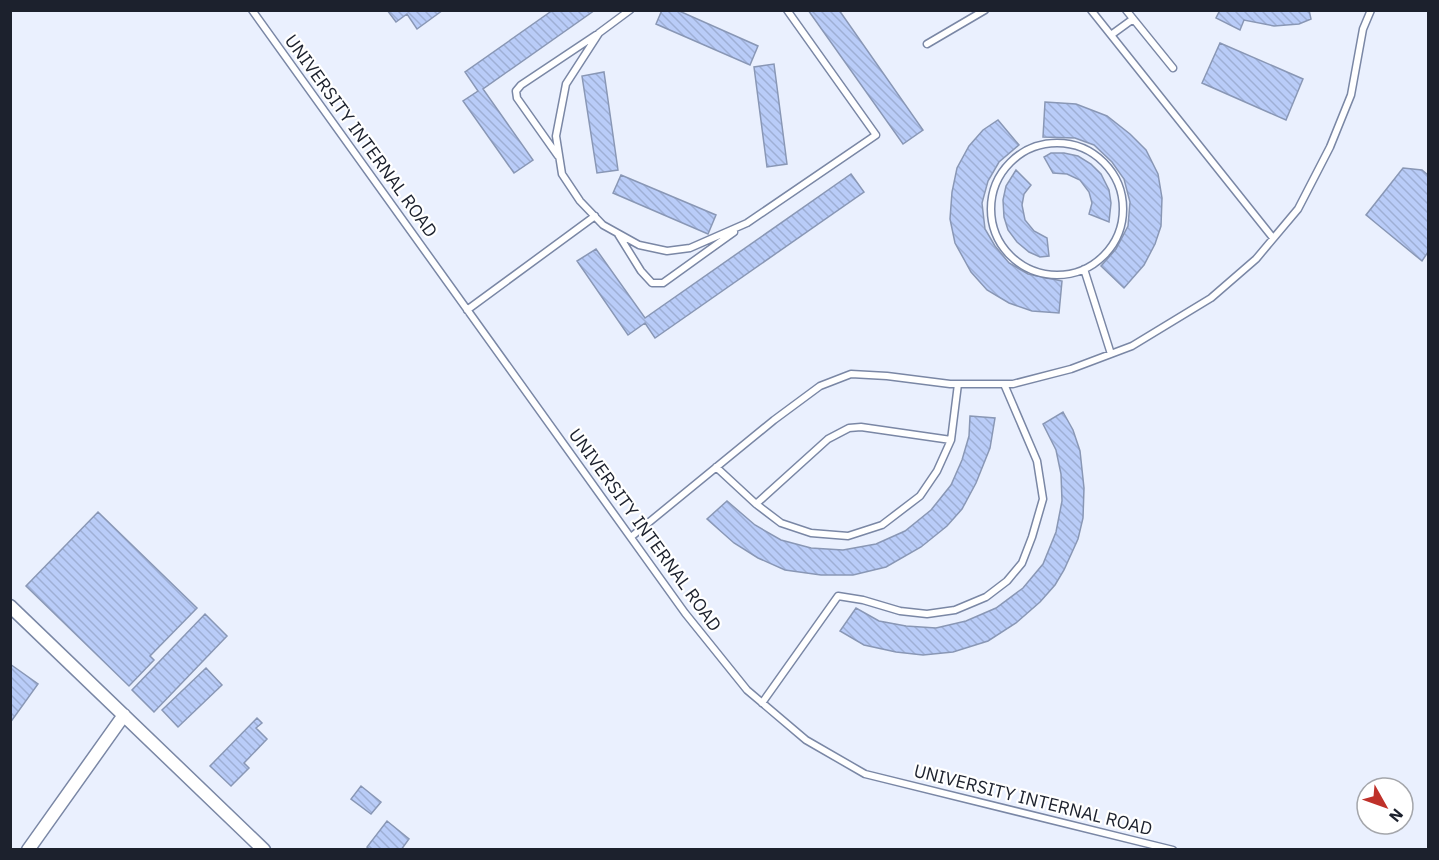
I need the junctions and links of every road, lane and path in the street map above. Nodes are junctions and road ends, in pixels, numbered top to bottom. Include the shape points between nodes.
1 (252, 10) edge
2 (630, 10) edge
3 (787, 10) edge
4 (985, 10) edge
5 (1091, 10) edge
6 (1126, 10) edge
7 (1371, 10) edge
8 (1133, 19) junction
9 (599, 33) junction
10 (1111, 35) junction
11 (927, 44) dead end
12 (1173, 68) dead end
13 (559, 157) junction
14 (595, 216) junction
15 (747, 223) junction
16 (617, 232) junction
17 (1273, 238) junction
18 (1084, 269) junction
19 (467, 310) junction
20 (1112, 354) junction
21 (958, 384) junction
22 (1004, 384) junction
23 (951, 440) junction
24 (716, 467) junction
25 (756, 504) junction
26 (631, 537) junction
27 (10, 606) edge
28 (762, 703) junction
29 (124, 715) junction
30 (251, 838) junction
31 (28, 849) edge
32 (243, 849) edge
33 (264, 849) edge
34 (1173, 849) edge

1 - 19 lane, UNIVERSITY INTERNAL ROAD
2 - 9 lane
3 - 15 lane via 876,135
4 - 11 lane
5 - 10 lane
6 - 8 lane
7 - 17 lane via 1351,95 1330,147 1298,209
8 - 10 lane
8 - 12 lane
9 - 13 lane via 566,84 556,136
9 - 13 lane via 516,91
10 - 17 lane
13 - 14 lane via 562,174
14 - 16 lane
14 - 19 lane
15 - 16 lane via 690,248 667,251 639,244
15 - 16 lane via 663,283 652,283 641,271
17 - 20 lane via 1256,259 1211,298
18 - 18 lane via 1048,275 1021,266 1001,246 992,224 991,198 1000,173 1015,157 1042,143 1066,142 1093,152 1112,169 1122,194 1124,217 1114,244 1095,264
18 - 20 lane
19 - 26 lane, UNIVERSITY INTERNAL ROAD
20 - 22 lane via 1071,369
21 - 22 lane
21 - 23 lane
21 - 24 lane via 851,374 820,386
22 - 28 lane via 1037,461 1044,499 1022,563 986,597 955,610 927,614 900,611 838,596
23 - 25 lane via 861,427 849,429 828,439
23 - 25 lane via 920,496 882,525 848,536 811,533 781,523
24 - 25 lane
24 - 26 lane
26 - 28 lane, UNIVERSITY INTERNAL ROAD via 685,613
27 - 29 street
28 - 34 lane, UNIVERSITY INTERNAL ROAD via 806,740 865,774
29 - 30 street
29 - 31 street
30 - 32 street
30 - 33 street

